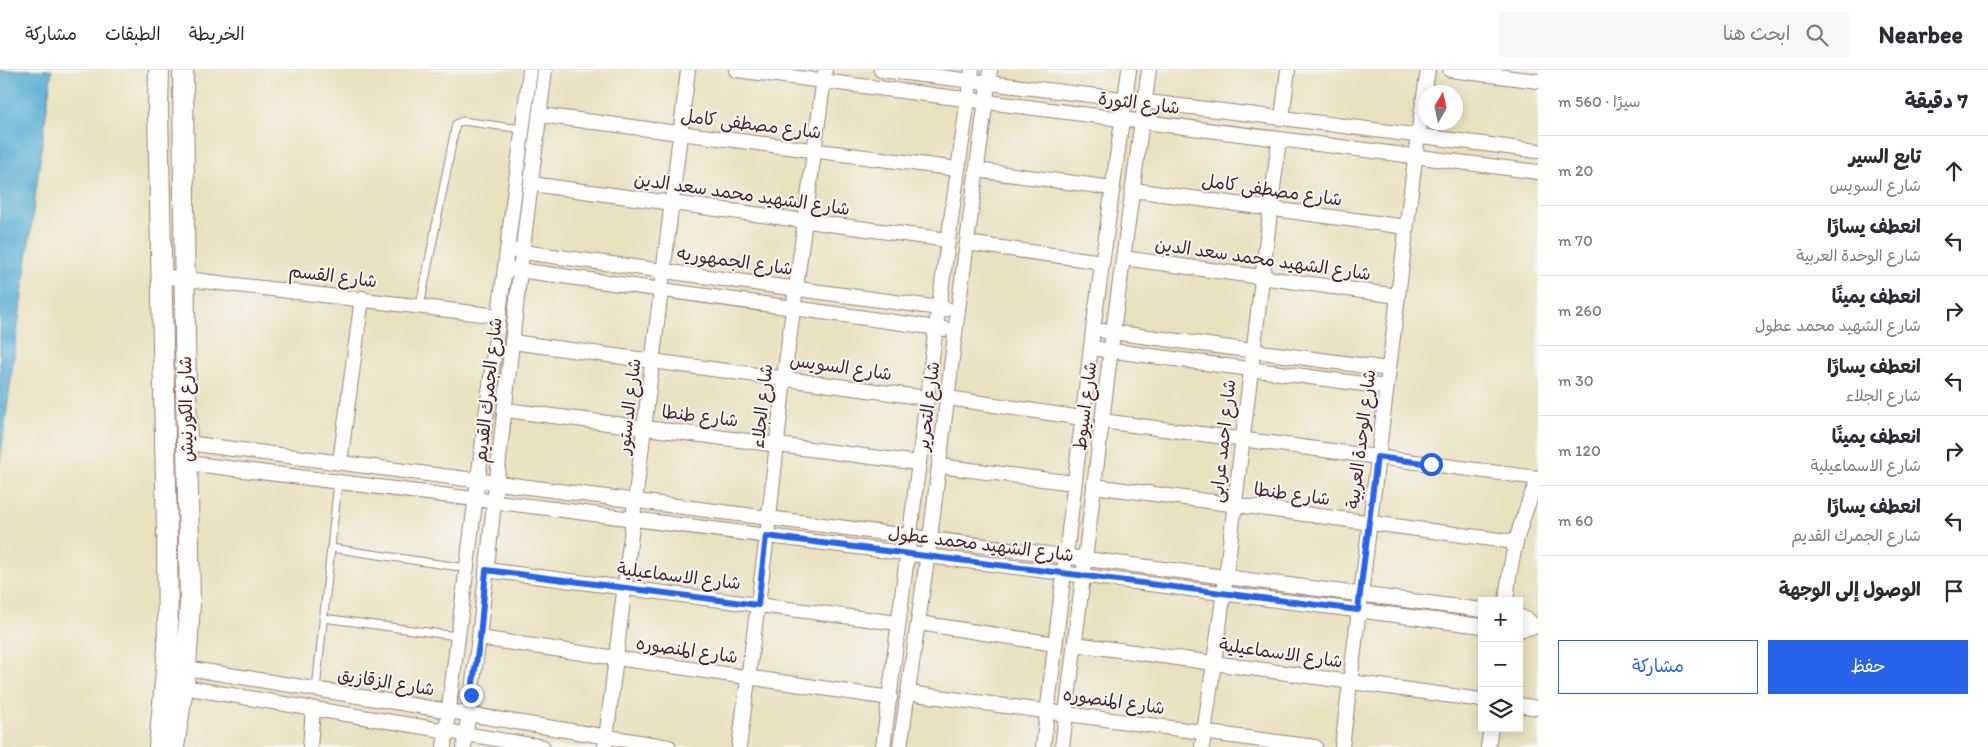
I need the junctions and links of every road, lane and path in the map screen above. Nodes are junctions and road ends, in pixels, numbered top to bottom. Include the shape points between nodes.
1 (158, 70) edge
2 (183, 70) edge
3 (530, 70) edge
4 (545, 70) edge
5 (688, 70) edge
6 (736, 70) edge
7 (881, 70) edge
8 (1129, 70) edge
9 (1150, 70) edge
10 (1288, 70) edge
11 (1428, 70) edge
12 (1450, 70) edge
13 (824, 75) edge
14 (971, 76) edge
15 (989, 77) edge
16 (1538, 80) edge
17 (968, 99) junction
18 (1125, 100) junction
19 (985, 101) junction
20 (1145, 102) junction
21 (540, 116) junction
22 (1282, 118) junction
23 (1122, 120) junction
24 (1142, 122) junction
25 (522, 129) junction
26 (680, 134) junction
27 (1418, 135) junction
28 (1279, 139) junction
29 (814, 151) junction
30 (1538, 151) edge
31 (1415, 157) junction
32 (958, 169) junction
33 (976, 170) junction
34 (1538, 172) edge
35 (531, 184) junction
36 (1112, 188) junction
37 (1133, 190) junction
38 (672, 203) junction
39 (1270, 208) junction
40 (804, 221) junction
41 (1406, 227) junction
42 (948, 240) junction
43 (967, 243) junction
44 (508, 250) junction
45 (522, 252) junction
46 (1123, 258) junction
47 (1102, 262) junction
48 (505, 268) junction
49 (520, 271) junction
50 (664, 271) junction
51 (161, 276) junction
52 (184, 278) junction
53 (1262, 278) junction
54 (796, 288) junction
55 (662, 290) junction
56 (1398, 296) junction
57 (362, 298) junction
58 (420, 306) junction
59 (793, 308) junction
60 (939, 308) junction
61 (958, 310) junction
62 (499, 316) junction
63 (936, 327) junction
64 (956, 330) junction
65 (1093, 330) junction
66 (1113, 332) junction
67 (512, 342) junction
68 (1091, 348) junction
69 (1111, 350) junction
70 (1252, 350) junction
71 (653, 361) junction
72 (1250, 368) junction
73 (1388, 369) junction
74 (784, 378) junction
75 (1386, 387) junction
76 (927, 398) junction
77 (948, 398) junction
78 (506, 410) junction
79 (1082, 418) junction
80 (1102, 421) junction
81 (645, 428) junction
82 (1242, 440) junction
83 (186, 443) junction
84 (777, 445) junction
85 (165, 451) junction
86 (1377, 457) junction
87 (340, 462) junction
88 (188, 463) junction
89 (919, 463) junction
90 (939, 466) junction
91 (1538, 479) edge
92 (478, 480) junction
93 (338, 482) junction
94 (496, 483) junction
95 (1074, 483) junction
96 (1094, 486) junction
97 (476, 499) junction
98 (494, 501) junction
99 (636, 501) junction
100 (1235, 505) junction
101 (768, 518) junction
102 (633, 519) junction
103 (1369, 524) junction
104 (766, 536) junction
105 (910, 536) junction
106 (930, 539) junction
107 (1515, 542) junction
108 (331, 548) junction
109 (907, 554) junction
110 (928, 556) junction
111 (1065, 556) junction
112 (1085, 559) junction
113 (466, 568) junction
114 (486, 570) junction
115 (1063, 574) junction
116 (1083, 576) junction
117 (1226, 577) junction
118 (625, 588) junction
119 (1224, 594) junction
120 (1360, 595) junction
121 (1507, 597) edge
122 (758, 605) junction
123 (1358, 610) junction
124 (1478, 610) edge
125 (323, 618) junction
126 (1523, 618) edge
127 (898, 623) junction
128 (919, 623) junction
129 (1478, 625) edge
130 (1536, 626) edge
131 (1523, 629) edge
132 (457, 636) junction
133 (480, 638) junction
134 (1055, 644) junction
135 (1075, 644) junction
136 (616, 658) junction
137 (1214, 663) junction
138 (175, 676) junction
139 (749, 678) junction
140 (1350, 682) junction
141 (316, 689) junction
142 (908, 693) junction
143 (890, 698) junction
144 (1478, 699) edge
145 (1523, 706) edge
146 (313, 708) junction
147 (1538, 708) edge
148 (448, 711) junction
149 (1047, 711) junction
150 (468, 714) junction
151 (1066, 714) junction
152 (446, 731) junction
153 (1204, 732) junction
154 (1490, 732) edge
155 (465, 741) edge
156 (606, 742) edge
157 (159, 747) edge
158 (174, 747) edge
159 (310, 747) edge
160 (444, 747) edge
161 (543, 747) edge
162 (669, 747) edge
163 (739, 747) edge
164 (883, 747) edge
165 (900, 747) edge
166 (1043, 747) edge
167 (1062, 747) edge
168 (1202, 747) edge
169 (1315, 747) edge
170 (1342, 747) edge
171 (1488, 747) edge

1 - 51 main road, شارع الكورنيش
2 - 52 main road, شارع الكورنيش
3 - 25 street, شارع الجمرك القديم
4 - 21 street, شارع الجمرك القديم
5 - 26 street, شارع الدستور
6 - 13 street, شارع الثورة
7 - 14 street, شارع الثورة
8 - 18 street, شارع اسيوط
9 - 20 street, شارع اسيوط
10 - 22 street
11 - 27 street, شارع الوحدة العربية
12 - 16 street
13 - 17 street, شارع الثورة
13 - 29 street, شارع الجلاء
14 - 15 street, شارع الثورة
14 - 17 street, شارع التحرير
15 - 18 street, شارع الثورة
15 - 19 street, شارع التحرير
17 - 19 street, شارع الثورة
17 - 32 street, شارع التحرير
18 - 20 street, شارع الثورة
18 - 23 street, شارع اسيوط
19 - 23 street, شارع الثورة
19 - 33 street, شارع التحرير
20 - 22 street, شارع الثورة
20 - 24 street, شارع اسيوط
21 - 26 street, شارع مصطفى كامل
21 - 35 street, شارع الجمرك القديم
22 - 27 street, شارع الثورة
23 - 24 street, شارع الثورة
23 - 36 street, شارع اسيوط
24 - 28 street, شارع الثورة
24 - 37 street, شارع اسيوط
25 - 44 street, شارع الجمرك القديم
25 - 58 lane via 462,121 456,124
26 - 29 street, شارع مصطفى كامل
26 - 38 street, شارع الدستور
27 - 30 street, شارع الثورة
27 - 31 street, شارع الوحدة العربية
28 - 31 street, شارع الثورة
28 - 39 street, شارع احمد عرابى
29 - 32 street, شارع مصطفى كامل
29 - 40 street, شارع الجلاء
31 - 34 street, شارع الثورة
31 - 41 street, شارع الوحدة العربية
32 - 42 street, شارع التحرير
33 - 36 street
33 - 43 street, شارع التحرير
35 - 38 street, شارع الشهيد محمد سعد الدين
35 - 45 street, شارع الجمرك القديم
36 - 47 street, شارع اسيوط
37 - 39 street, شارع مصطفى كامل
37 - 46 street, شارع اسيوط
38 - 40 street, شارع الشهيد محمد سعد الدين
38 - 50 street, شارع الدستور
39 - 41 street, شارع مصطفى كامل
39 - 53 street, شارع احمد عرابى
40 - 42 street, شارع الشهيد محمد سعد الدين
40 - 54 street, شارع الجلاء
41 - 56 street, شارع الوحدة العربية
42 - 60 street, شارع التحرير
43 - 47 street
43 - 61 street, شارع التحرير
44 - 45 street, شارع الجمهوريه
44 - 48 street, شارع الجمرك القديم
45 - 49 street, شارع الجمرك القديم
45 - 50 street, شارع الجمهوريه
46 - 53 street, شارع الشهيد محمد سعد الدين
46 - 66 street, شارع اسيوط
47 - 65 street, شارع اسيوط
48 - 49 street
48 - 62 street, شارع الجمرك القديم
49 - 55 street
49 - 67 street, شارع الجمرك القديم
50 - 54 street, شارع الجمهوريه
50 - 55 street, شارع الدستور
51 - 52 street, شارع القسم
51 - 85 main road, شارع الكورنيش
52 - 57 street, شارع القسم
52 - 83 main road, شارع الكورنيش
53 - 56 street, شارع الشهيد محمد سعد الدين
53 - 70 street, شارع احمد عرابى
54 - 59 street, شارع الجلاء
54 - 60 street, شارع الجمهوريه
55 - 59 street
55 - 71 street, شارع الدستور
56 - 73 street, شارع الوحدة العربية
57 - 58 street, شارع القسم
57 - 87 street
58 - 62 street, شارع القسم
59 - 63 street
59 - 74 street, شارع الجلاء
60 - 61 street, شارع الجمهوريه
60 - 63 street, شارع التحرير
61 - 64 street, شارع التحرير
62 - 92 street, شارع الجمرك القديم
63 - 64 street
63 - 76 street, شارع التحرير
64 - 77 street, شارع التحرير
65 - 66 street
65 - 68 street, شارع اسيوط
66 - 69 street, شارع اسيوط
66 - 70 street
67 - 71 street, شارع السويس
67 - 78 street, شارع الجمرك القديم
68 - 69 street
68 - 79 street, شارع اسيوط
69 - 72 street
69 - 80 street, شارع اسيوط
70 - 72 street, شارع احمد عرابى
70 - 73 street
71 - 74 street, شارع السويس
71 - 81 street, شارع الدستور
72 - 75 street
72 - 82 street, شارع احمد عرابى
73 - 75 street, شارع الوحدة العربية
74 - 76 street, شارع السويس
74 - 84 street, شارع الجلاء
75 - 86 street, شارع الوحدة العربية
76 - 89 street, شارع التحرير
77 - 79 street
77 - 90 street, شارع التحرير
78 - 81 street, شارع طنطا
78 - 94 street, شارع الجمرك القديم
79 - 95 street, شارع اسيوط
80 - 82 street
80 - 96 street, شارع اسيوط
81 - 84 street, شارع طنطا
81 - 99 street, شارع الدستور
82 - 86 street
82 - 100 street, شارع احمد عرابى
83 - 85 main road
83 - 87 street, شارع الشهيد محمد عطول
83 - 88 main road, شارع الكورنيش
84 - 89 street, شارع طنطا
84 - 101 street, شارع الجلاء
85 - 88 main road
85 - 138 main road, شارع الكورنيش
86 - 91 street
86 - 103 street, شارع الوحدة العربية
87 - 92 street, شارع الشهيد محمد عطول
88 - 93 street, شارع الشهيد محمد عطول
88 - 138 main road, شارع الكورنيش via 190,603
89 - 105 street, شارع التحرير
90 - 95 street
90 - 106 street, شارع التحرير
91 - 107 street
92 - 94 street, شارع الشهيد محمد عطول
92 - 97 street, شارع الجمرك القديم
93 - 97 street, شارع الشهيد محمد عطول
93 - 108 lane
94 - 98 street, شارع الجمرك القديم
94 - 99 street, شارع الشهيد محمد عطول
95 - 111 street, شارع اسيوط
96 - 100 street, شارع طنطا
96 - 112 street, شارع اسيوط
97 - 98 street, شارع الشهيد محمد عطول
97 - 113 street, شارع الجمرك القديم
98 - 102 street, شارع الشهيد محمد عطول
98 - 114 street, شارع الجمرك القديم
99 - 101 street, شارع الشهيد محمد عطول
99 - 102 street, شارع الدستور
100 - 103 street, شارع طنطا
100 - 117 street, شارع احمد عرابى
101 - 104 street, شارع الجلاء
101 - 105 street, شارع الشهيد محمد عطول
102 - 104 street, شارع الشهيد محمد عطول
102 - 118 street, شارع الدستور
103 - 107 street, شارع طنطا
103 - 120 street, شارع الوحدة العربية
104 - 109 street, شارع الشهيد محمد عطول
104 - 122 street, شارع الجلاء
105 - 106 street, شارع الشهيد محمد عطول
105 - 109 street, شارع التحرير
106 - 110 street, شارع التحرير
106 - 111 street, شارع الشهيد محمد عطول
107 - 121 street
108 - 113 lane
108 - 125 lane
109 - 110 street, شارع الشهيد محمد عطول
109 - 127 street, شارع التحرير
110 - 115 street, شارع الشهيد محمد عطول
110 - 128 street, شارع التحرير
111 - 112 street, شارع الشهيد محمد عطول
111 - 115 street, شارع اسيوط
112 - 116 street, شارع اسيوط
112 - 117 street, شارع الشهيد محمد عطول
113 - 132 street, شارع الجمرك القديم
114 - 118 street, شارع الاسماعيلية
114 - 133 street, شارع الجمرك القديم
115 - 116 street, شارع الشهيد محمد عطول
115 - 134 street, شارع اسيوط
116 - 119 street, شارع الشهيد محمد عطول
116 - 135 street, شارع اسيوط
117 - 119 street, شارع احمد عرابى
117 - 120 street, شارع الشهيد محمد عطول
118 - 122 street, شارع الاسماعيلية
118 - 136 street, شارع الدستور
119 - 123 street, شارع الشهيد محمد عطول
119 - 137 street, شارع احمد عرابى
120 - 123 street, شارع الوحدة العربية
120 - 124 street, شارع الشهيد محمد عطول
122 - 127 street, شارع الاسماعيلية
122 - 139 street, شارع الجلاء
123 - 129 street, شارع الشهيد محمد عطول
123 - 140 street, شارع الوحدة العربية
125 - 132 lane
125 - 141 lane
126 - 130 street
127 - 143 street, شارع التحرير
128 - 134 street
128 - 142 street, شارع التحرير
130 - 131 street
132 - 148 street, شارع الجمرك القديم
133 - 136 street, شارع المنصوره
133 - 150 street, شارع الجمرك القديم
134 - 149 street, شارع اسيوط
135 - 137 street, شارع الاسماعيلية
135 - 151 street, شارع اسيوط
136 - 139 street, شارع المنصوره
136 - 156 street, شارع الدستور
137 - 140 street, شارع الاسماعيلية
137 - 153 street, شارع احمد عرابى
138 - 141 street, شارع الزقازيق
138 - 146 street
138 - 157 main road, شارع الكورنيش
138 - 158 main road, شارع الكورنيش
139 - 143 street, شارع المنصوره
139 - 163 street, شارع الجلاء
140 - 144 street, شارع الاسماعيلية
140 - 170 street, شارع الوحدة العربية
141 - 148 street, شارع الزقازيق
142 - 149 street, شارع المنصوره
142 - 165 street, شارع التحرير
143 - 164 street, شارع التحرير
145 - 147 street
146 - 152 street
146 - 159 street
148 - 150 street, شارع الزقازيق
148 - 152 street, شارع الجمرك القديم
149 - 151 street, شارع المنصوره
149 - 166 street, شارع اسيوط
150 - 155 street, شارع الجمرك القديم
150 - 156 street, شارع الزقازيق
151 - 153 street, شارع المنصوره
151 - 167 street, شارع اسيوط
152 - 155 street
152 - 160 street, شارع الجمرك القديم
153 - 168 street, شارع احمد عرابى
153 - 169 street, شارع المنصوره
154 - 171 street
155 - 161 street
156 - 162 street, شارع الزقازيق

